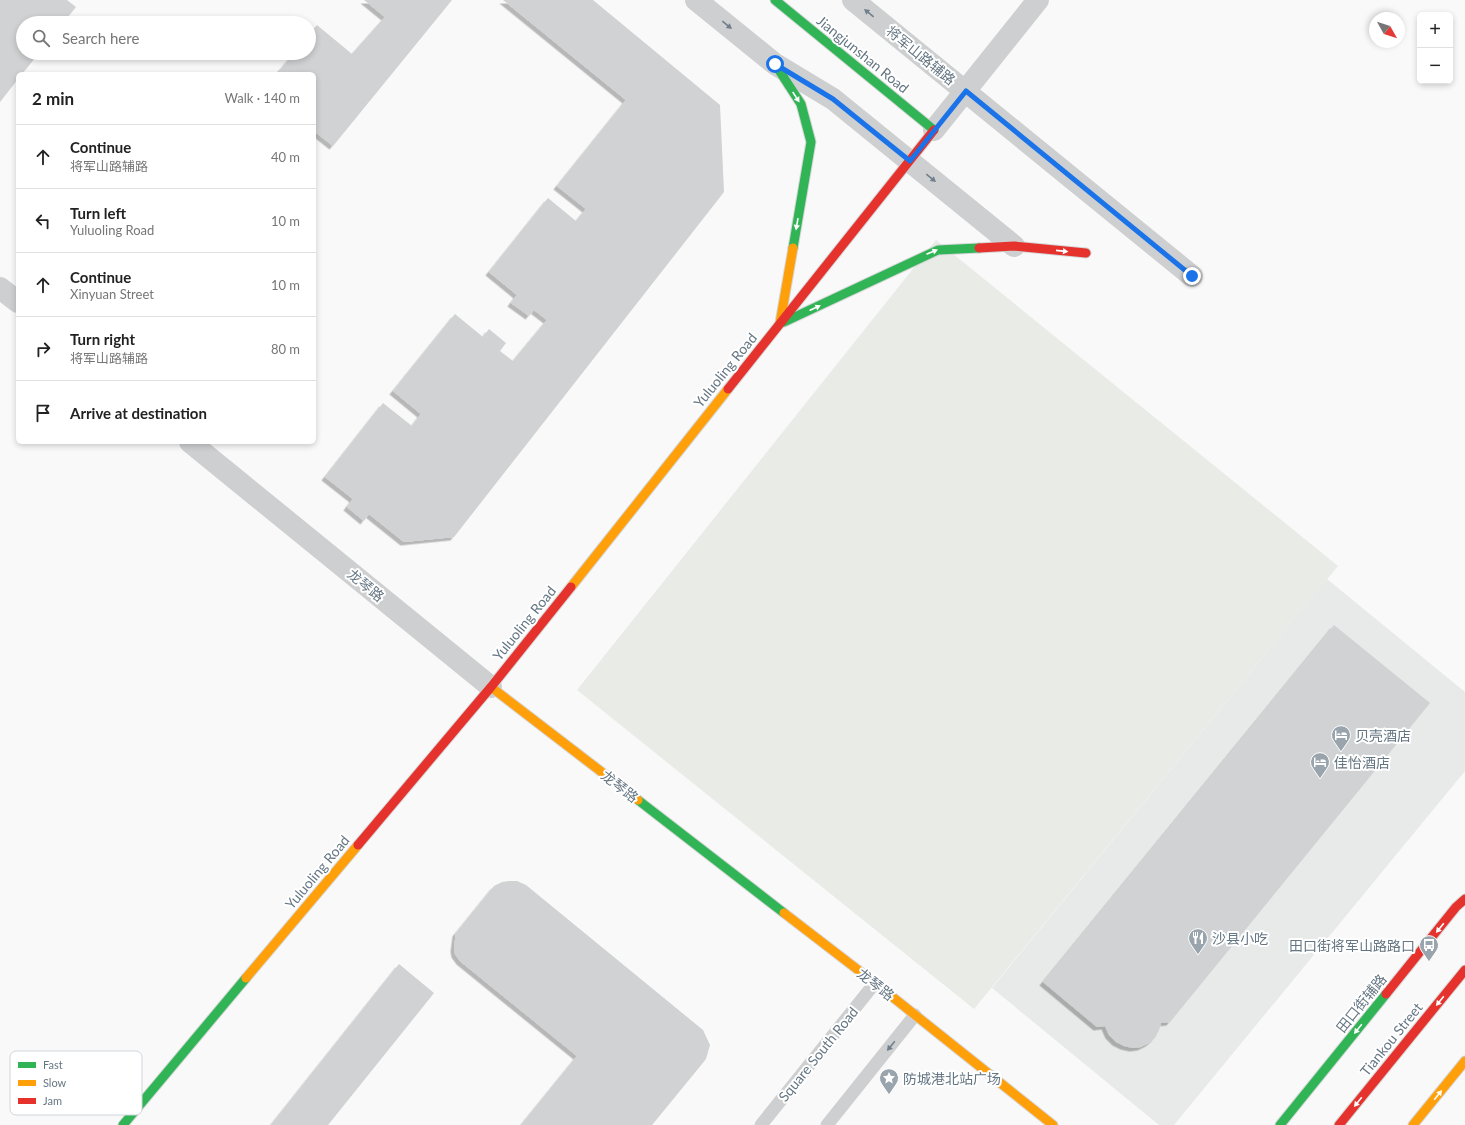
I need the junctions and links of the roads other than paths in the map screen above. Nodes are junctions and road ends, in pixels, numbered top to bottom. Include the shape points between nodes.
1 (696, 0) edge
2 (775, 0) edge
3 (853, 0) edge
4 (1038, 0) edge
5 (775, 64) junction
6 (966, 91) junction
7 (934, 130) junction
8 (910, 161) junction
9 (1014, 246) junction
10 (1086, 253) dead end
11 (1192, 276) dead end
12 (0, 288) edge
13 (16, 300) edge
14 (780, 324) junction
15 (192, 444) edge
16 (491, 686) junction
17 (1465, 899) edge
18 (1465, 970) edge
19 (875, 983) junction
20 (916, 1016) junction
21 (1465, 1061) edge
22 (848, 1099) junction
23 (142, 1102) edge
24 (131, 1115) edge
25 (123, 1125) edge
26 (762, 1125) edge
27 (827, 1125) edge
28 (836, 1125) edge
29 (1053, 1125) edge
30 (1280, 1125) edge
31 (1339, 1125) edge
32 (1413, 1125) edge

1 -> 5 street
2 - 7 street, Jiangjunshan Road
6 -> 3 street, 将军山路辅路
4 - 6 street
5 - 8 street via 833,99
5 -> 14 street via 801,104 810,142
6 - 7 street
6 - 11 street, 将军山路辅路
7 - 8 street, Yuluoling Road
8 -> 9 street
8 - 14 street, Yuluoling Road
9 -> 10 street
14 -> 9 street via 938,250
12 - 13 street
14 - 16 street, Yuluoling Road
15 - 16 street, 龙琴路
16 - 19 street, 龙琴路
16 - 23 street, Yuluoling Road
17 -> 30 street, 田口街辅路
18 -> 31 street, Tiankou Street
19 - 20 street, 龙琴路
19 - 26 lane, Square South Road
20 -> 22 lane
20 - 29 street, 龙琴路
32 -> 21 street
22 - 27 lane
22 - 28 lane
24 - 25 street, Yuluoling Road

